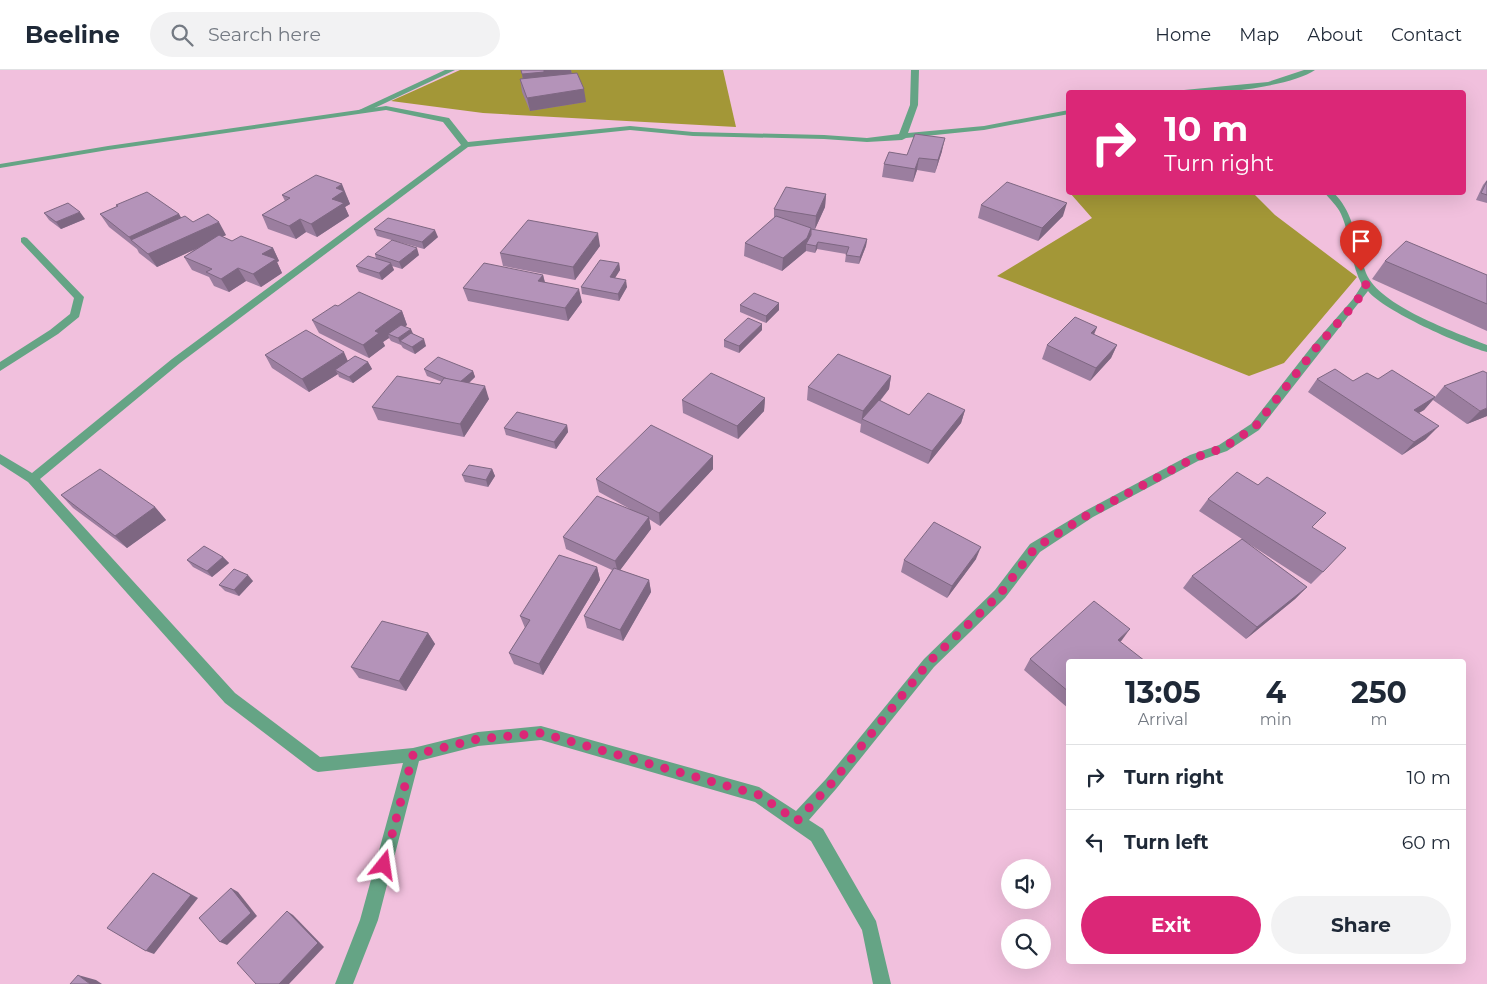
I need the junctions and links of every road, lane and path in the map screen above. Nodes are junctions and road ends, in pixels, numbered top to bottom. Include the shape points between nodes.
1 (451, 70) edge
2 (914, 70) edge
3 (1311, 70) edge
4 (1205, 90) edge
5 (361, 110) junction
6 (1066, 113) edge
7 (902, 138) junction
8 (466, 145) junction
9 (3, 165) edge
10 (1331, 195) edge
11 (24, 240) dead end
12 (1366, 285) junction
13 (1487, 350) edge
14 (0, 367) edge
15 (0, 458) edge
16 (32, 479) junction
17 (413, 755) junction
18 (797, 821) junction
19 (344, 984) edge
20 (882, 984) edge

1 - 5 street
2 - 7 street via 914,105
3 - 4 street via 1269,84
5 - 8 street via 386,108 446,120
5 - 9 street
6 - 7 street via 984,128
7 - 8 street via 867,140 693,134 630,128
8 - 16 street via 176,361
10 - 12 street via 1341,206 1352,232 1356,258
11 - 14 street via 79,297 75,315
12 - 13 street via 1386,303
12 - 18 street via 1357,301 1255,427 1223,448 1194,458 1089,514 1035,548 1000,594 929,662 831,784
15 - 16 street
16 - 17 street via 230,698 318,765
17 - 18 street via 478,739 541,733 759,795
17 - 19 street via 369,920
18 - 20 street via 817,835 870,927

